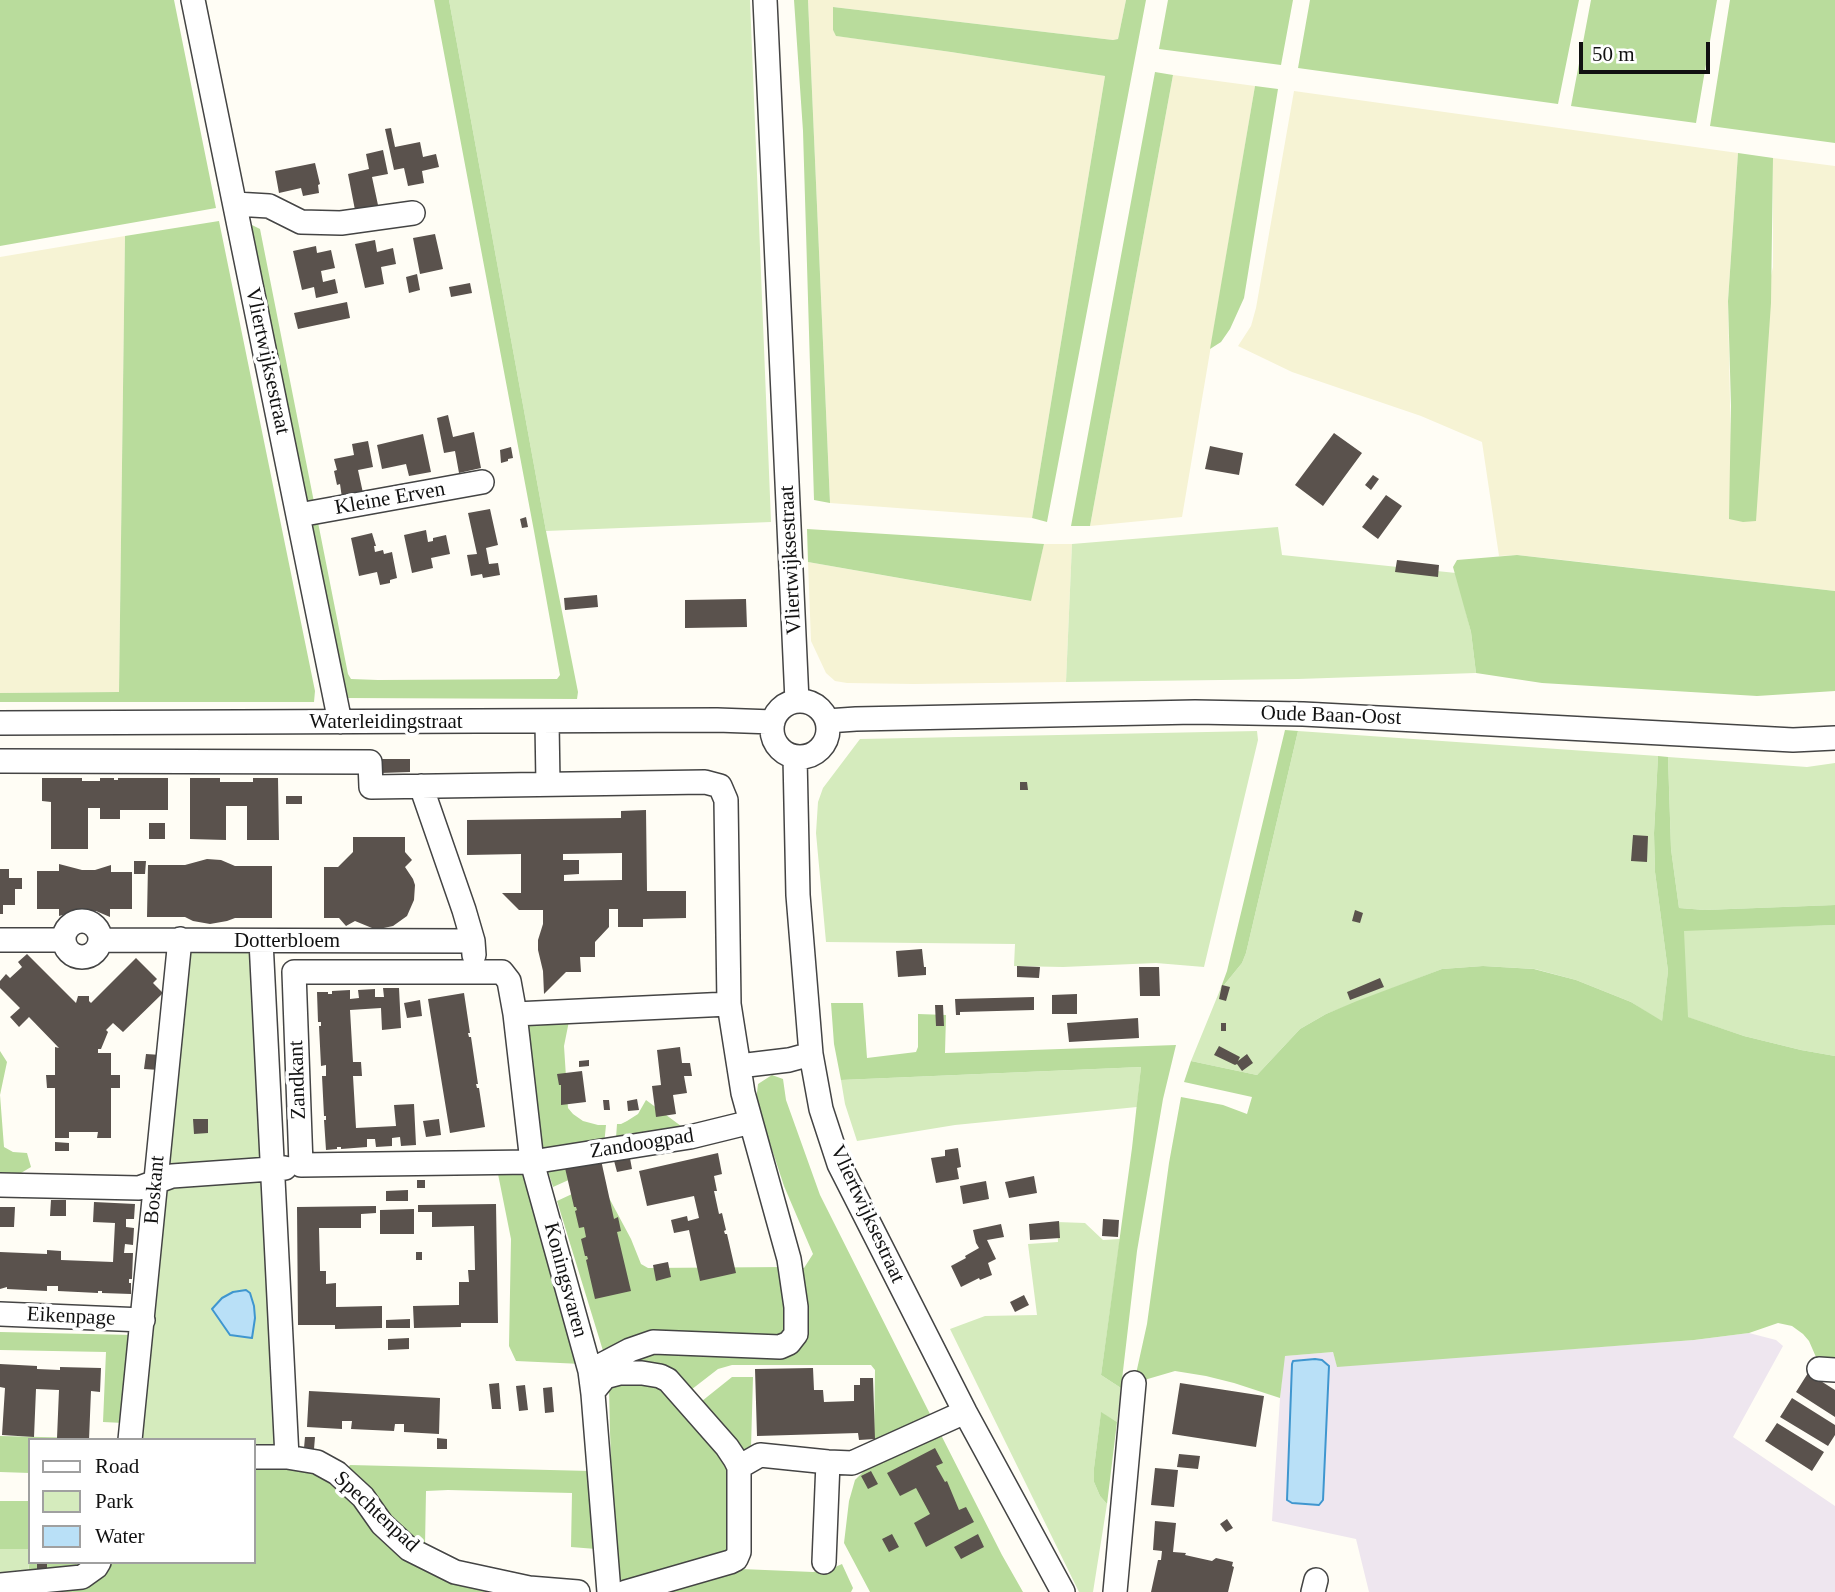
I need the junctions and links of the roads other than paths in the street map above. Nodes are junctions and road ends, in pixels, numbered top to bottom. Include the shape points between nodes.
1 (193, 0) edge
2 (765, 0) edge
3 (235, 204) junction
4 (413, 213) dead end
5 (482, 482) dead end
6 (299, 515) junction
7 (797, 701) junction
8 (827, 721) junction
9 (340, 722) junction
10 (547, 722) junction
11 (773, 722) junction
12 (0, 723) edge
13 (1835, 738) edge
14 (795, 757) junction
15 (0, 761) edge
16 (548, 784) junction
17 (421, 786) junction
18 (180, 939) junction
19 (0, 940) edge
20 (261, 941) junction
21 (472, 941) junction
22 (476, 972) junction
23 (502, 972) joint
24 (729, 1004) junction
25 (514, 1014) junction
26 (811, 1054) junction
27 (740, 1066) junction
28 (751, 1122) junction
29 (532, 1162) junction
30 (301, 1165) junction
31 (273, 1170) junction
32 (156, 1182) junction
33 (0, 1185) edge
34 (0, 1314) edge
35 (143, 1320) junction
36 (590, 1371) junction
37 (1134, 1382) dead end
38 (593, 1394) junction
39 (965, 1412) junction
40 (130, 1438) edge
41 (256, 1457) edge
42 (287, 1457) junction
43 (828, 1462) junction
44 (739, 1467) junction
45 (824, 1562) dead end
46 (98, 1564) edge
47 (0, 1585) edge
48 (578, 1592) edge
49 (610, 1592) edge
50 (626, 1592) edge
51 (1063, 1592) edge
52 (1115, 1592) edge

1 - 3 street, Vliertwijksestraat
2 - 7 street, Vliertwijksestraat
3 - 4 street via 269,206 301,222 341,223
3 - 6 street, Vliertwijksestraat
5 - 6 street, Kleine Erven
6 - 9 street, Vliertwijksestraat
7 - 8 street via 821,710
7 - 11 street via 782,708
8 - 13 street, Oude Baan-Oost via 1303,714 1793,740
8 - 14 street via 821,748
9 - 10 street, Waterleidingstraat
9 - 12 street, Waterleidingstraat
10 - 11 street, Waterleidingstraat
10 - 16 street
11 - 14 street via 778,747
14 - 26 street, Vliertwijksestraat via 798,895
15 - 17 street via 370,762 371,787
16 - 17 street
16 - 24 street via 705,782 720,786 726,800
17 - 21 street
18 - 19 street, Dotterbloem via 101,940 98,928 88,921 76,921 67,928 64,940
18 - 20 street, Dotterbloem
18 - 32 street, Boskant
20 - 21 street, Dotterbloem
20 - 31 street, Zandkant
21 - 22 street
22 - 23 street, Zandkant
22 - 30 street, Zandkant via 294,972
23 - 25 street, Koningsvaren via 509,981
24 - 25 street
24 - 27 street
25 - 29 street, Koningsvaren
26 - 27 street
26 - 39 street, Vliertwijksestraat via 821,1109 839,1164
27 - 28 street
28 - 29 street, Zandoogpad via 690,1137
28 - 36 street via 789,1259 796,1334 780,1347 653,1342
29 - 30 street
29 - 36 street, Koningsvaren
30 - 31 street
31 - 32 street via 172,1176
31 - 42 street, Zandkant
32 - 33 street via 139,1188
32 - 35 street, Boskant
34 - 35 street, Eikenpage
35 - 40 street, Boskant
36 - 38 street, Koningsvaren
37 - 52 street
38 - 44 street via 605,1377 620,1373 668,1380
38 - 49 street, Koningsvaren
39 - 43 street via 852,1463
39 - 51 street, Vliertwijksestraat
41 - 42 street, Spechtenpad
42 - 48 street, Spechtenpad via 317,1462 337,1474 409,1549 456,1572 529,1588
43 - 44 street via 760,1455
43 - 45 street
44 - 50 street via 740,1552 736,1559
46 - 47 street via 82,1577

